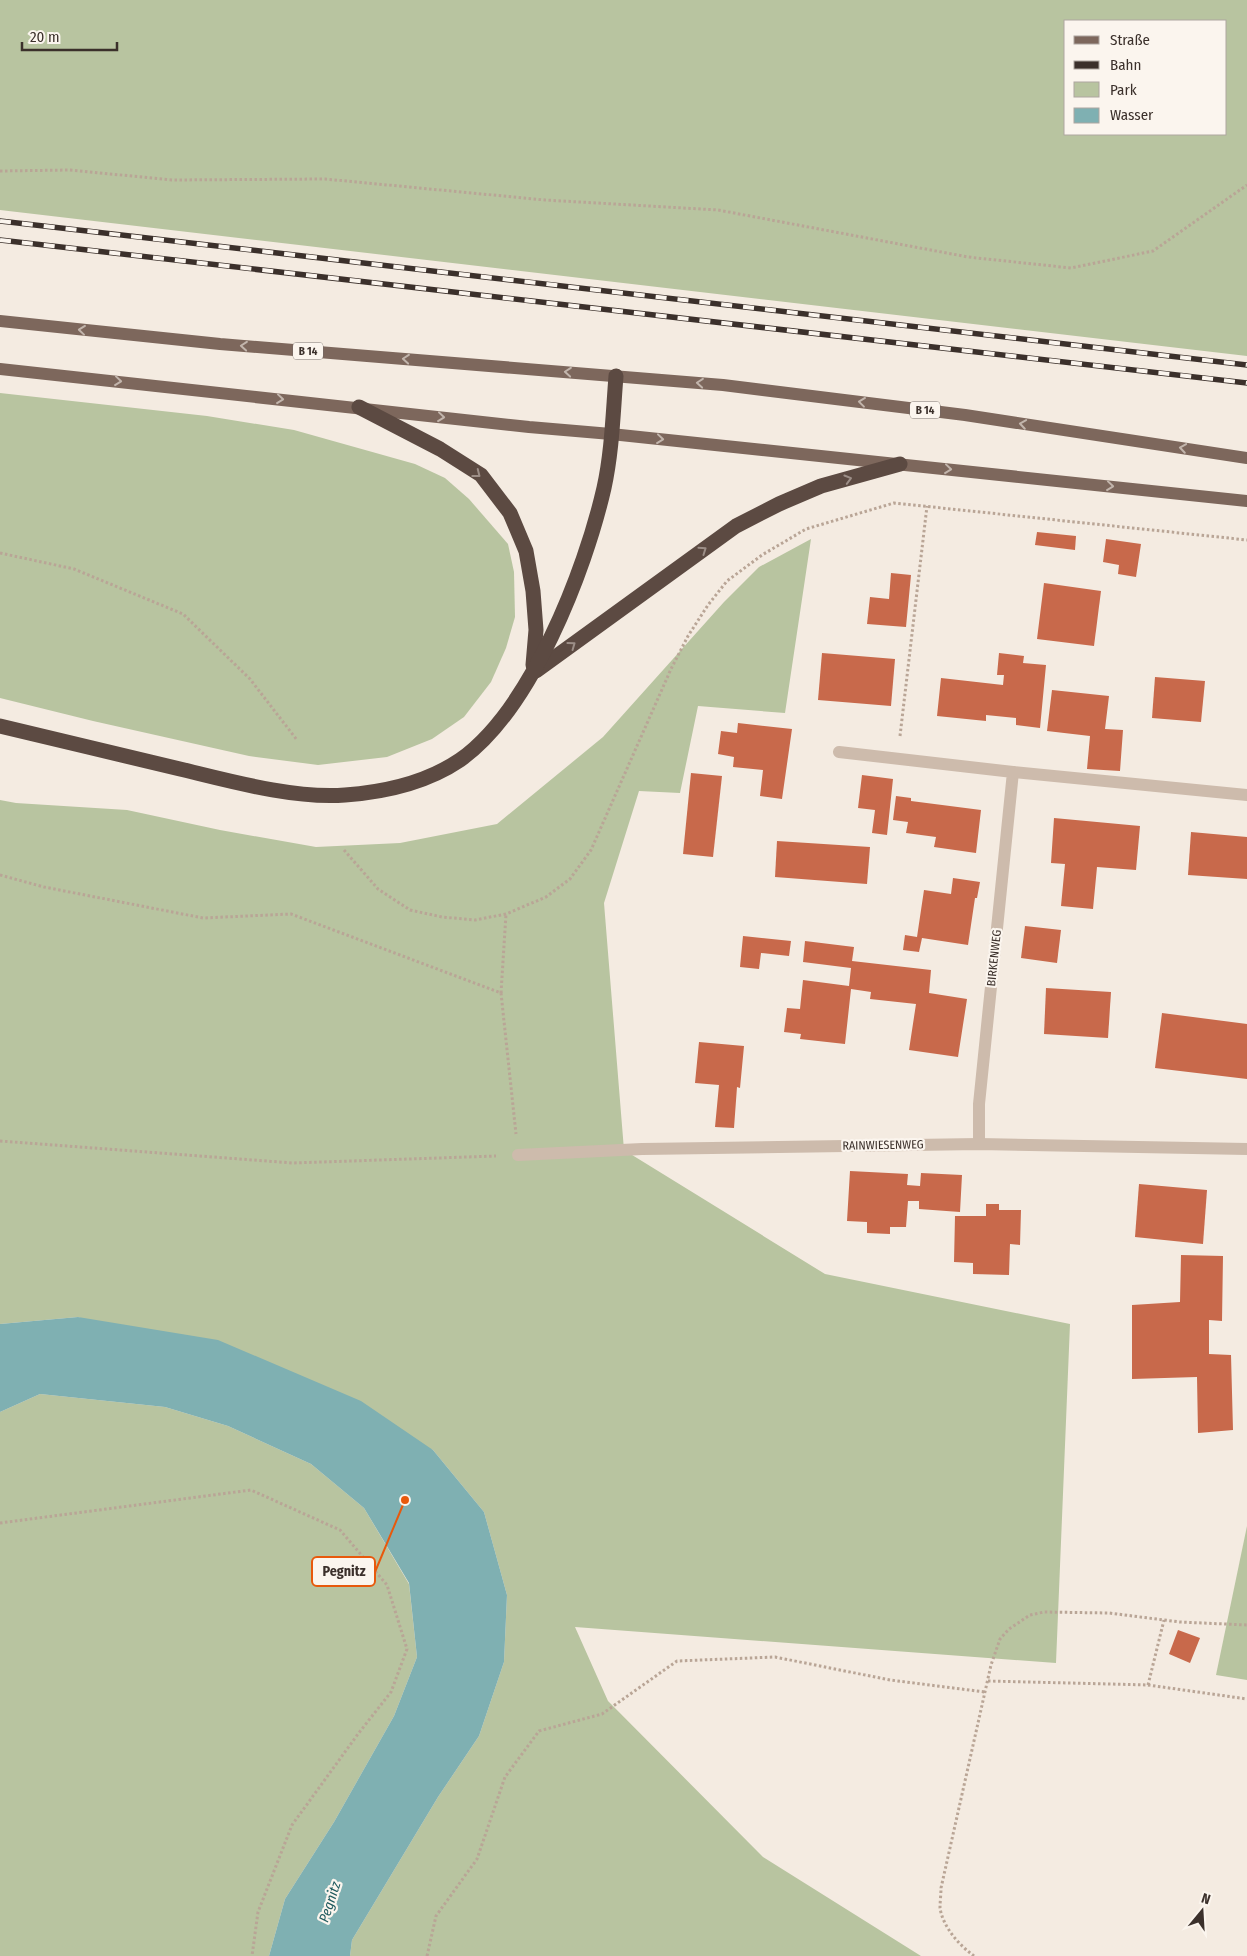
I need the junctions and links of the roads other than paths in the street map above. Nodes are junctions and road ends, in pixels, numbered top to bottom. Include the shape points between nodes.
1 (0, 321) edge
2 (0, 369) edge
3 (616, 376) junction
4 (359, 407) junction
5 (611, 434) junction
6 (1247, 458) edge
7 (900, 464) junction
8 (1247, 501) edge
9 (532, 674) junction
10 (0, 726) edge
11 (839, 752) dead end
12 (1013, 772) junction
13 (1247, 794) edge
14 (979, 1144) junction
15 (1247, 1149) edge
16 (518, 1155) road end

3 -> 1 main road, B 14
2 -> 4 main road
3 - 5 highway
6 -> 3 main road, B 14 via 965,415 723,385
4 -> 5 main road
4 -> 9 highway via 440,449 481,475 510,512 526,551 533,591 536,630
5 -> 7 main road
5 - 9 highway via 604,486 592,535 559,620
7 -> 8 main road
9 -> 7 highway via 736,526 821,486
9 - 10 highway via 494,729 460,759 420,782 343,795 294,793 232,782
11 - 12 street
12 - 13 street
12 - 14 street, BIRKENWEG via 979,1104
14 - 15 street, RAINWIESENWEG
14 - 16 street, RAINWIESENWEG via 642,1149

